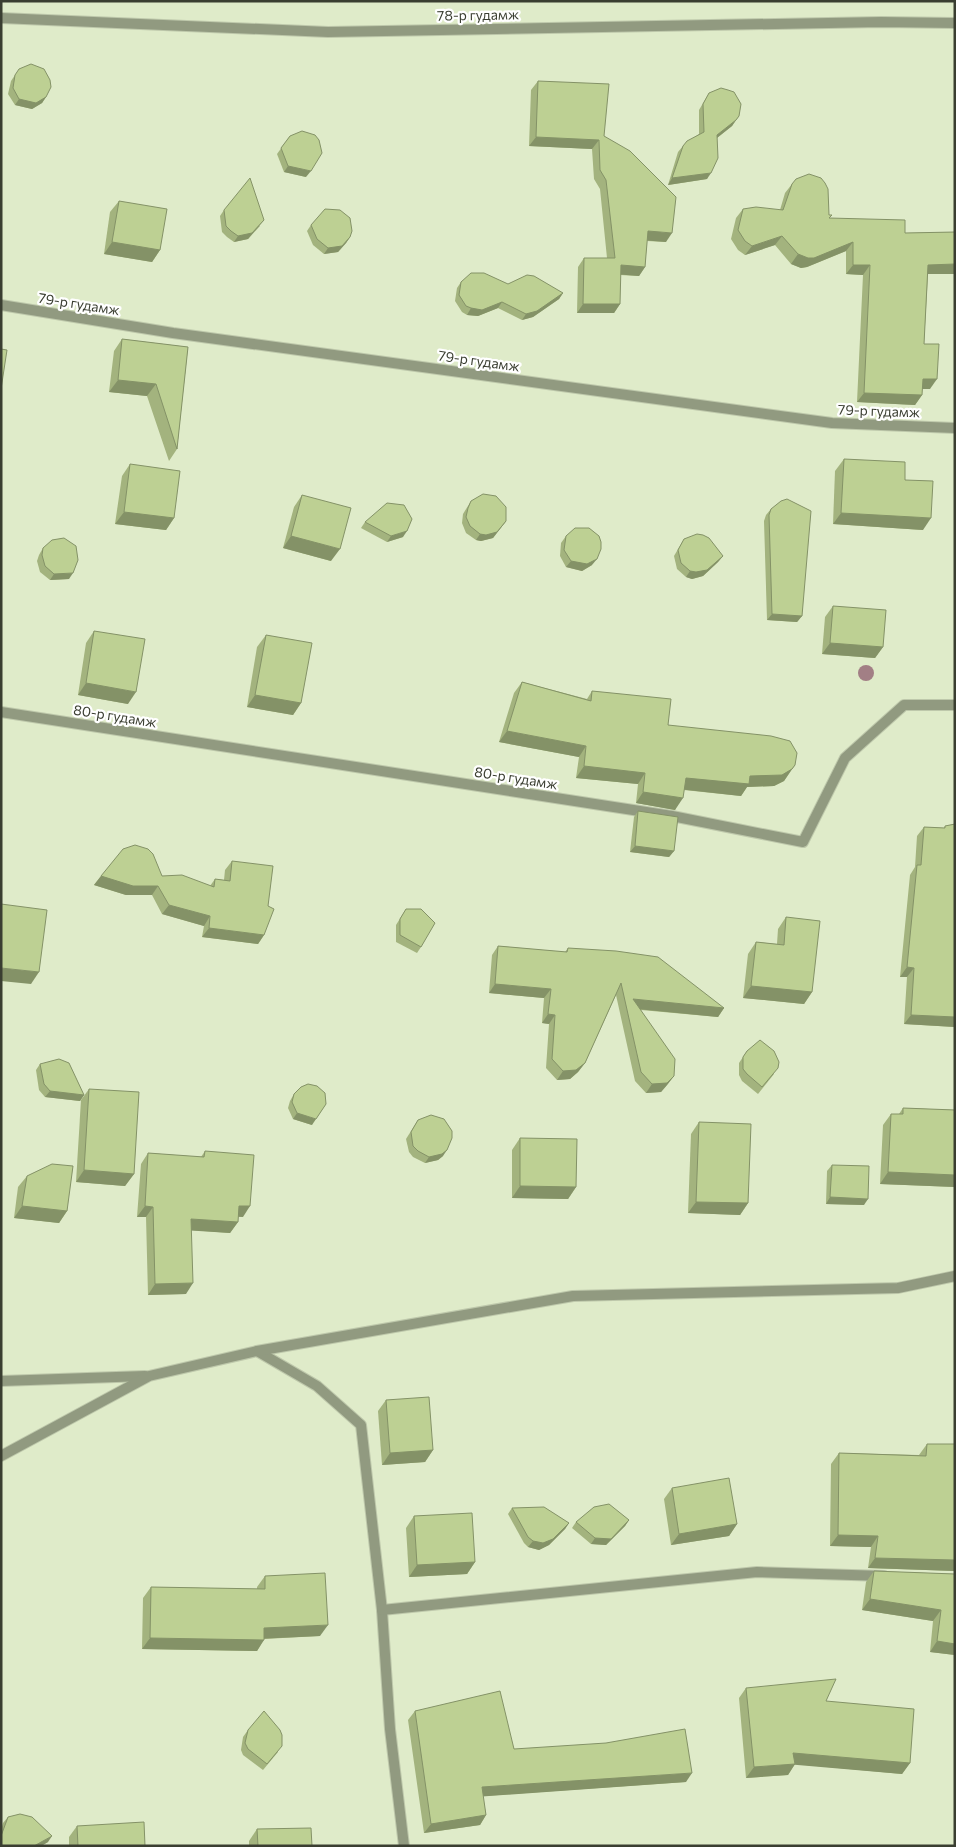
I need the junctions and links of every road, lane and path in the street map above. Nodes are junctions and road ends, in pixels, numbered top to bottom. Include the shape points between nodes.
1 (1, 18) edge
2 (955, 23) edge
3 (1, 305) edge
4 (955, 428) edge
5 (955, 705) edge
6 (1, 712) edge
7 (955, 1276) edge
8 (257, 1351) junction
9 (149, 1376) junction
10 (1, 1381) edge
11 (1, 1456) edge
12 (895, 1576) edge
13 (382, 1610) junction
14 (404, 1846) edge

1 - 2 street, 78-р гудамж via 328,32
3 - 4 street, 79-р гудамж via 173,333 832,423
5 - 6 street, 80-р гудамж via 904,705 844,758 803,842 672,816
7 - 8 street via 898,1288 572,1296
8 - 9 street
8 - 13 street via 317,1386 361,1425
9 - 10 street
9 - 11 street
12 - 13 street via 757,1572
13 - 14 street via 390,1729

